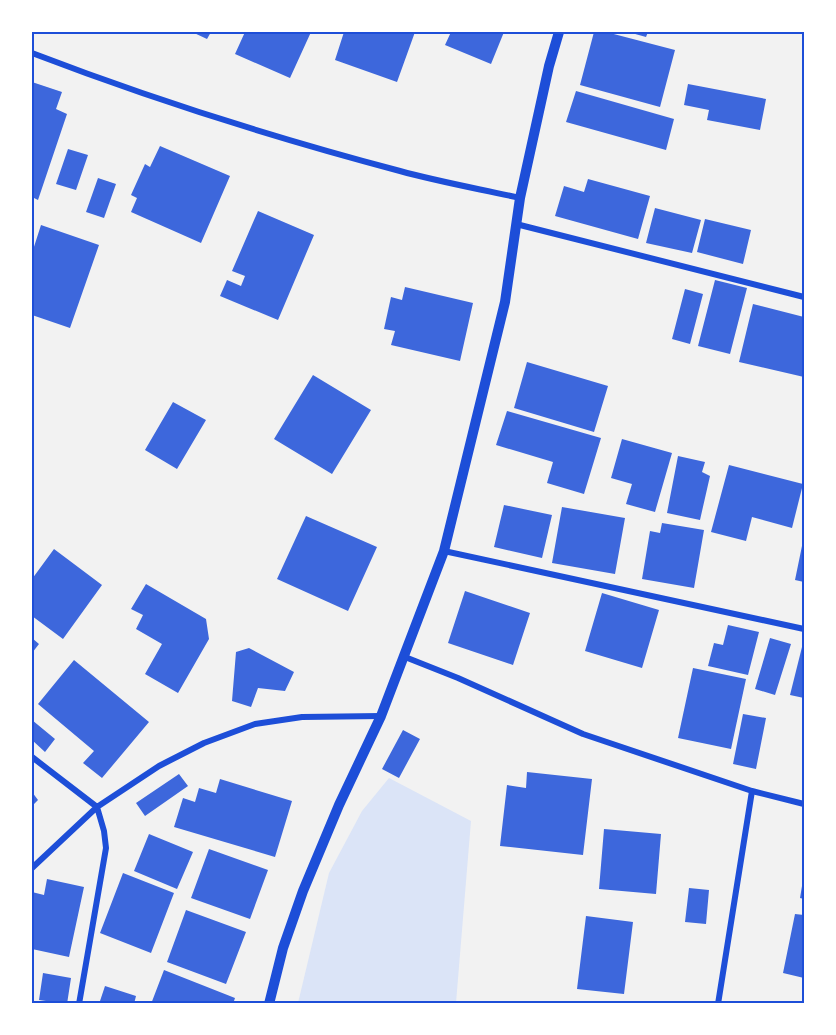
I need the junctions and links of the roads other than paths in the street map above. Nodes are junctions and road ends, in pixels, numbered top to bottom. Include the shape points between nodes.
1 (559, 32) edge
2 (32, 53) edge
3 (520, 198) junction
4 (516, 224) junction
5 (804, 297) edge
6 (444, 551) junction
7 (804, 629) edge
8 (405, 657) junction
9 (381, 716) junction
10 (32, 757) edge
11 (753, 791) junction
12 (804, 804) edge
13 (97, 807) junction
14 (32, 868) edge
15 (79, 1004) edge
16 (269, 1004) edge
17 (718, 1004) edge

1 - 3 street
2 - 3 street via 267,134 402,172
3 - 4 street
4 - 5 street
4 - 6 street via 506,302
6 - 7 street
6 - 8 street
8 - 9 street
8 - 11 street via 584,734
9 - 13 street via 302,717 255,724 204,742
9 - 16 street via 303,891
10 - 13 street
11 - 12 street
11 - 17 street
13 - 14 street
13 - 15 street via 106,848

